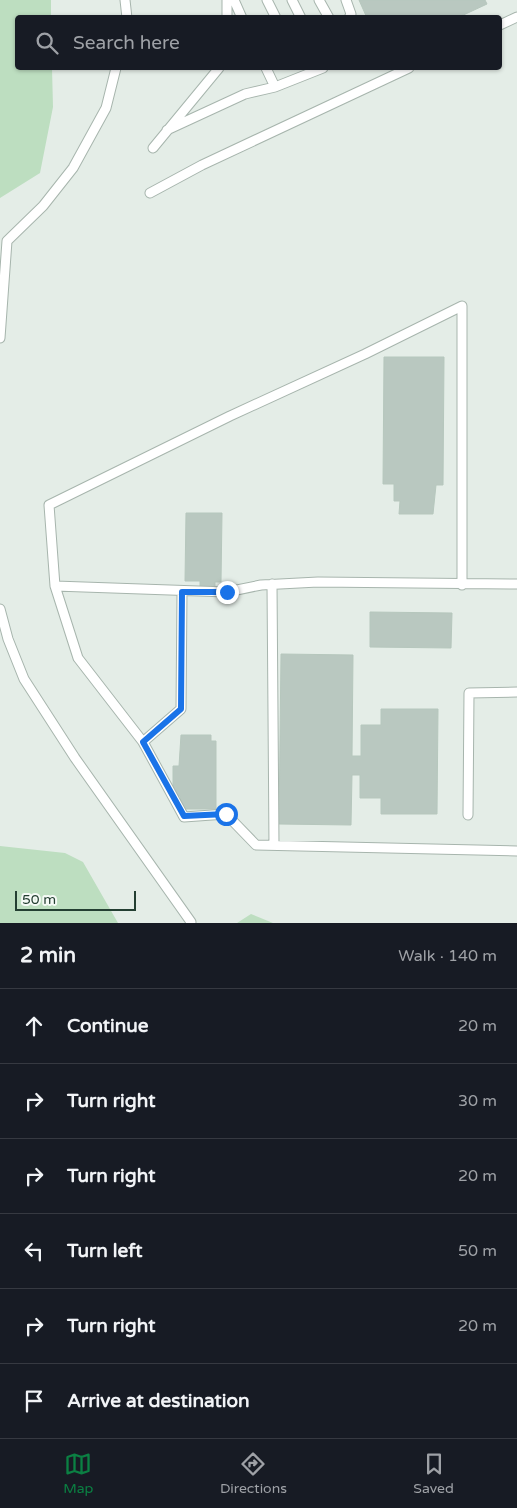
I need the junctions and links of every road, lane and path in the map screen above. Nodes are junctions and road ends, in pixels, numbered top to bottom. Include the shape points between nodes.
1 (125, 0) edge
2 (227, 0) edge
3 (234, 0) edge
4 (267, 0) edge
5 (292, 0) edge
6 (319, 0) edge
7 (346, 0) edge
8 (127, 15) edge
9 (227, 15) edge
10 (241, 15) edge
11 (274, 15) edge
12 (300, 15) edge
13 (327, 15) edge
14 (350, 15) edge
15 (517, 17) edge
16 (502, 24) edge
17 (116, 70) edge
18 (217, 70) edge
19 (267, 70) edge
20 (405, 70) edge
21 (305, 71) edge
22 (275, 87) junction
23 (167, 130) junction
24 (153, 148) dead end
25 (150, 193) dead end
26 (0, 338) edge
27 (272, 584) junction
28 (462, 584) junction
29 (517, 584) edge
30 (55, 586) junction
31 (182, 592) junction
32 (0, 609) edge
33 (517, 692) edge
34 (143, 742) junction
35 (468, 815) dead end
36 (274, 845) junction
37 (517, 851) edge
38 (192, 922) edge

1 - 8 lane
2 - 9 lane
3 - 10 lane
4 - 11 lane
5 - 12 lane
6 - 13 lane
7 - 14 lane
15 - 16 lane
17 - 26 lane via 106,108 73,168 43,206 7,241
18 - 23 lane
19 - 22 lane
20 - 25 lane via 202,164
21 - 22 lane
22 - 23 lane via 244,94
23 - 24 lane
27 - 28 lane
27 - 31 lane via 227,592
27 - 36 lane
28 - 29 lane
28 - 30 lane via 462,306 49,506
30 - 31 lane
30 - 34 lane via 78,658
31 - 34 lane via 181,709
32 - 38 lane via 24,679 75,758
33 - 35 lane via 469,693
34 - 36 lane via 184,816 226,814 256,845
36 - 37 lane

